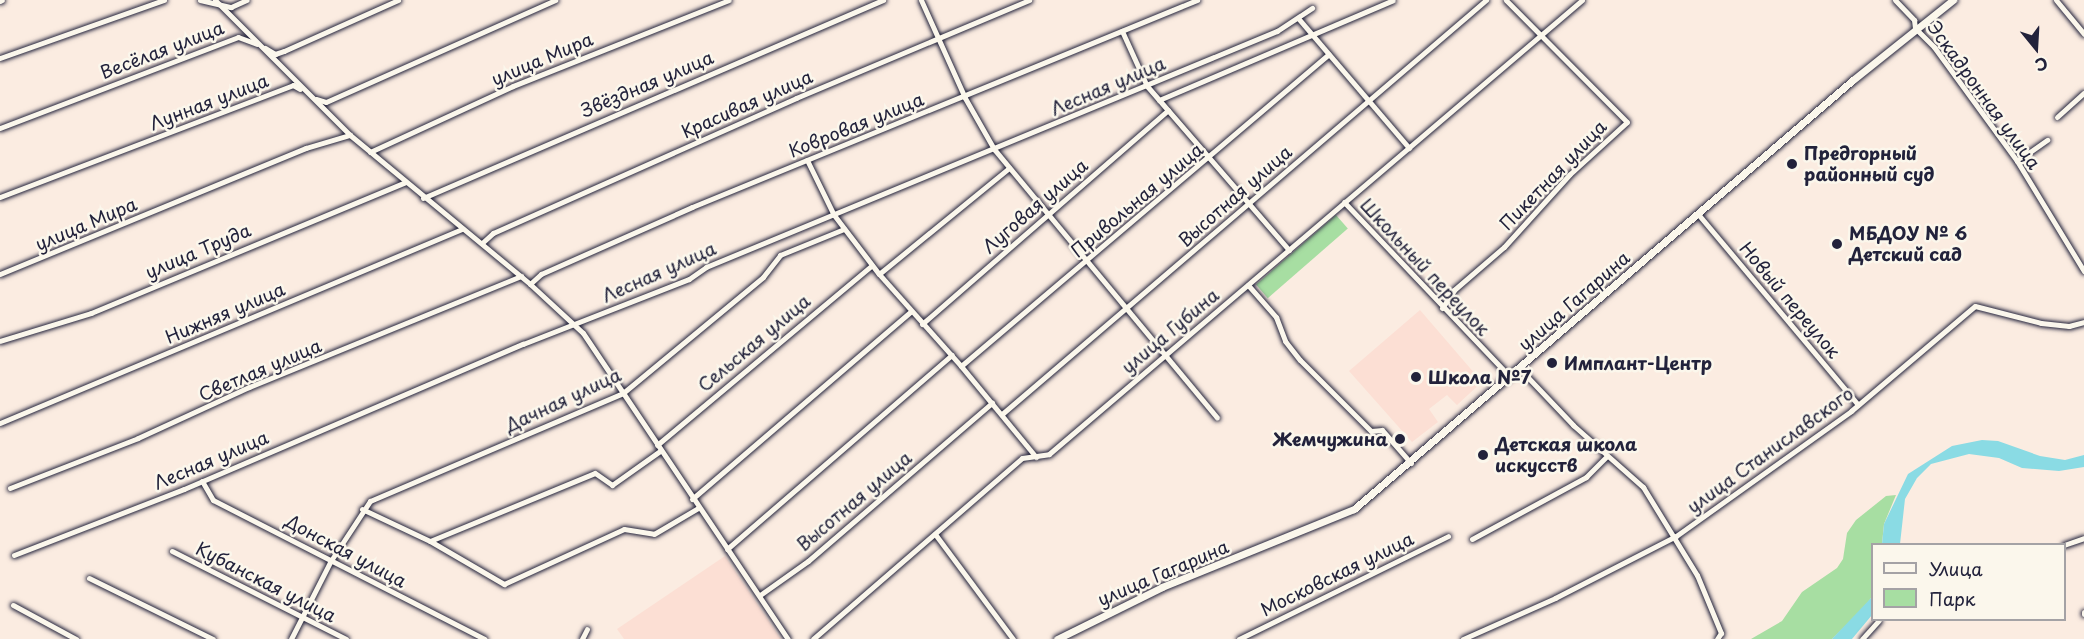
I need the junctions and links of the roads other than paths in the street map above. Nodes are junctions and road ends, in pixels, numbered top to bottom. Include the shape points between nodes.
1 (164, 0) edge
2 (200, 0) edge
3 (215, 0) edge
4 (247, 0) edge
5 (398, 0) edge
6 (555, 0) edge
7 (729, 0) edge
8 (883, 0) edge
9 (921, 0) edge
10 (1029, 0) edge
11 (1197, 0) edge
12 (1393, 0) edge
13 (1486, 0) edge
14 (1506, 0) edge
15 (1582, 0) edge
16 (1895, 0) edge
17 (1953, 0) edge
18 (2056, 0) edge
19 (221, 6) junction
20 (1312, 8) dead end
21 (1298, 18) junction
22 (1915, 28) junction
23 (1122, 31) junction
24 (2084, 34) edge
25 (1543, 35) junction
26 (1314, 36) junction
27 (939, 39) junction
28 (259, 45) junction
29 (1329, 54) junction
30 (0, 58) edge
31 (1147, 86) junction
32 (2084, 93) edge
33 (307, 94) junction
34 (965, 98) junction
35 (1159, 100) junction
36 (1368, 100) junction
37 (1168, 110) junction
38 (2057, 117) dead end
39 (0, 128) edge
40 (350, 135) junction
41 (2047, 140) dead end
42 (1409, 148) junction
43 (994, 149) junction
44 (370, 152) junction
45 (1210, 158) junction
46 (807, 160) junction
47 (2017, 161) junction
48 (1009, 168) junction
49 (405, 182) junction
50 (0, 197) edge
51 (423, 198) junction
52 (1344, 202) junction
53 (1247, 206) junction
54 (1698, 214) junction
55 (834, 215) junction
56 (1047, 215) junction
57 (462, 229) junction
58 (844, 229) junction
59 (482, 243) junction
60 (1289, 250) junction
61 (1086, 263) junction
62 (872, 265) junction
63 (2084, 271) edge
64 (0, 274) edge
65 (879, 274) junction
66 (520, 276) junction
67 (530, 284) junction
68 (1248, 285) junction
69 (1127, 308) junction
70 (1442, 308) junction
71 (910, 312) junction
72 (2084, 322) edge
73 (574, 324) junction
74 (922, 324) junction
75 (0, 341) edge
76 (1164, 354) junction
77 (952, 355) junction
78 (962, 366) junction
79 (1519, 368) junction
80 (1510, 377) junction
81 (623, 393) junction
82 (992, 403) junction
83 (1858, 405) junction
84 (1002, 414) junction
85 (1217, 418) dead end
86 (0, 423) edge
87 (659, 448) junction
88 (1607, 456) junction
89 (1036, 457) junction
90 (1411, 463) junction
91 (202, 481) junction
92 (10, 488) dead end
93 (692, 499) junction
94 (698, 508) junction
95 (362, 509) junction
96 (934, 534) junction
97 (1676, 536) junction
98 (1448, 537) dead end
99 (2084, 538) edge
100 (1472, 539) dead end
101 (430, 541) junction
102 (2066, 545) edge
103 (727, 549) junction
104 (172, 551) dead end
105 (14, 555) dead end
106 (330, 562) junction
107 (89, 578) dead end
108 (760, 595) junction
109 (13, 605) dead end
110 (302, 617) junction
111 (1878, 621) edge
112 (587, 629) dead end
113 (75, 639) edge
114 (213, 639) edge
115 (291, 639) edge
116 (346, 639) edge
117 (485, 639) edge
118 (582, 639) edge
119 (788, 639) edge
120 (813, 639) edge
121 (1013, 639) edge
122 (1056, 639) edge
123 (1239, 639) edge
124 (1463, 639) edge
125 (1717, 639) edge
126 (1862, 639) edge

1 - 30 street
2 - 19 street
3 - 19 street
4 - 19 street via 231,7
5 - 28 street, Весёлая улица via 275,54
6 - 33 street, Лунная улица via 326,102
7 - 44 street, улица Мира via 513,86
8 - 51 street, Звёздная улица
9 - 27 street
10 - 27 street, Красивая улица
11 - 23 street, Ковровая улица
12 - 26 street, Лесная улица
13 - 36 street, Высотная улица
14 - 25 street
15 - 25 street, улица Губина
16 - 22 street, Эскадронная улица via 1914,20
17 - 22 street, улица Гагарина
18 - 24 street
19 - 28 street
20 - 21 street, Лесная улица
21 - 26 street
21 - 31 street, Лесная улица
22 - 47 street, Эскадронная улица via 1934,47
22 - 54 street, улица Гагарина
23 - 31 street
23 - 34 street, Ковровая улица
25 - 42 street, улица Губина
25 - 70 street, Пикетная улица via 1627,122 1570,174 1504,247 1454,290
26 - 29 street
26 - 35 street, Лесная улица
27 - 34 street
27 - 59 street, Красивая улица via 493,233
28 - 33 street
28 - 39 street, Весёлая улица via 238,37
29 - 36 street
29 - 45 street, Привольная улица
31 - 35 street
31 - 43 street, Лесная улица
32 - 38 street
33 - 40 street
33 - 50 street, Лунная улица via 293,85
34 - 43 street
34 - 46 street, Ковровая улица
35 - 37 street
36 - 42 street
36 - 53 street, Высотная улица
37 - 45 street
37 - 56 street, Луговая улица
40 - 44 street
40 - 64 street, улица Мира via 306,148
41 - 47 street
42 - 52 street, улица Губина
43 - 48 street
43 - 55 street, Лесная улица
44 - 49 street
45 - 53 street
45 - 61 street, Привольная улица
46 - 55 street
46 - 67 street, Ковровая улица via 541,274
47 - 63 street, Эскадронная улица
48 - 56 street
48 - 65 street
49 - 51 street
49 - 75 street, улица Труда via 91,313
51 - 57 street
52 - 60 street, улица Губина
52 - 70 street, Школьный переулок
53 - 60 street
53 - 69 street, Высотная улица
54 - 79 street, улица Гагарина
54 - 83 street, Новый переулок
55 - 58 street
55 - 73 street, Лесная улица
56 - 61 street
56 - 74 street, Луговая улица
57 - 59 street
57 - 86 street, Нижняя улица
58 - 62 street
58 - 81 street, Дачная улица via 780,255 763,277
59 - 66 street
60 - 68 street, улица Губина
61 - 69 street
61 - 78 street, Привольная улица
62 - 65 street
62 - 87 street, Сельская улица
65 - 71 street
66 - 67 street
66 - 92 street, Светлая улица
67 - 73 street
68 - 76 street, улица Губина
68 - 90 street via 1276,317 1285,341 1300,360 1371,431 1382,430
69 - 76 street
69 - 84 street, Высотная улица
70 - 80 street, Школьный переулок
71 - 74 street
71 - 93 street
72 - 83 street, улица Станиславского via 2069,326 2041,323 1975,306
73 - 81 street
73 - 91 street, Лесная улица
74 - 77 street
76 - 85 street
76 - 89 street, улица Губина via 1049,454
77 - 78 street
77 - 103 street
78 - 82 street
79 - 80 street, улица Гагарина
79 - 88 street
80 - 90 street, улица Гагарина
81 - 87 street
81 - 95 street, Дачная улица via 370,501
82 - 84 street
82 - 108 street, Высотная улица via 808,561
83 - 97 street, улица Станиславского
84 - 89 street
87 - 93 street
87 - 101 street, Сельская улица via 612,485 595,473
88 - 97 street via 1642,487
88 - 100 street via 1586,477
89 - 96 street, улица Губина via 1022,458
90 - 122 street, улица Гагарина via 1354,509 1162,587
91 - 105 street, Лесная улица
91 - 106 street, Донская улица via 213,500
93 - 94 street
94 - 101 street via 654,534 624,529 614,532 504,584
94 - 103 street
95 - 101 street
95 - 106 street
96 - 120 street, улица Губина
96 - 121 street
97 - 124 street, улица Станиславского via 1555,598
97 - 125 street via 1721,633
98 - 123 street, Московская улица
99 - 102 street
103 - 108 street
104 - 110 street, Кубанская улица
106 - 110 street
106 - 117 street, Донская улица
107 - 114 street
108 - 119 street
109 - 113 street
110 - 115 street
110 - 116 street, Кубанская улица
111 - 126 street
112 - 118 street

